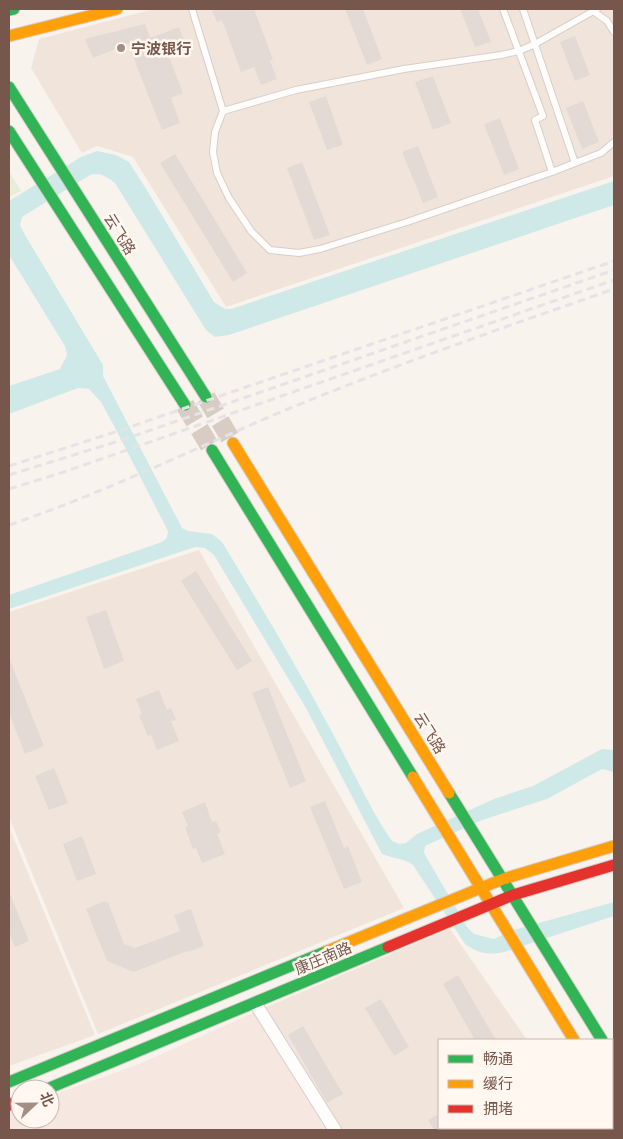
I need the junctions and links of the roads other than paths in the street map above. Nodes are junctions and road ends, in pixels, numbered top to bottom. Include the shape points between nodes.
1 (14, 9) edge
2 (117, 9) edge
3 (192, 9) edge
4 (503, 9) edge
5 (523, 9) edge
6 (9, 10) edge
7 (595, 10) edge
8 (614, 32) edge
9 (9, 36) edge
10 (535, 44) junction
11 (519, 52) junction
12 (9, 87) edge
13 (223, 111) junction
14 (9, 131) edge
15 (614, 142) edge
16 (575, 163) junction
17 (552, 172) junction
18 (206, 397) tunnel mouth
19 (186, 405) tunnel mouth
20 (233, 443) tunnel mouth
21 (212, 450) tunnel mouth
22 (614, 846) edge
23 (614, 865) edge
24 (502, 879) junction
25 (480, 888) junction
26 (513, 895) junction
27 (492, 904) junction
28 (255, 1003) junction
29 (573, 1039) edge
30 (601, 1039) edge
31 (9, 1082) edge
32 (60, 1083) edge
33 (335, 1130) edge

1 - 6 main road
2 - 9 main road
3 - 13 lane
4 - 11 lane
5 - 10 lane
7 - 8 lane
7 - 10 lane
10 - 11 lane
10 - 16 lane
11 - 13 lane via 404,69 296,90
11 - 17 lane via 543,116 535,120
12 - 18 main road, 云飞路
13 - 17 lane via 215,132 213,152 217,173 251,231 270,250 299,252 320,249
14 - 19 main road
15 - 16 lane via 601,153
16 - 17 lane
20 - 24 main road, 云飞路
21 - 25 main road
22 - 24 main road
23 - 26 main road, 康庄南路
24 - 25 main road
24 - 26 main road, 云飞路
25 - 27 main road
25 - 31 main road
26 - 27 main road, 康庄南路
26 - 30 main road, 云飞路
27 - 28 main road, 康庄南路
27 - 29 main road
28 - 32 main road, 康庄南路
28 - 33 street

